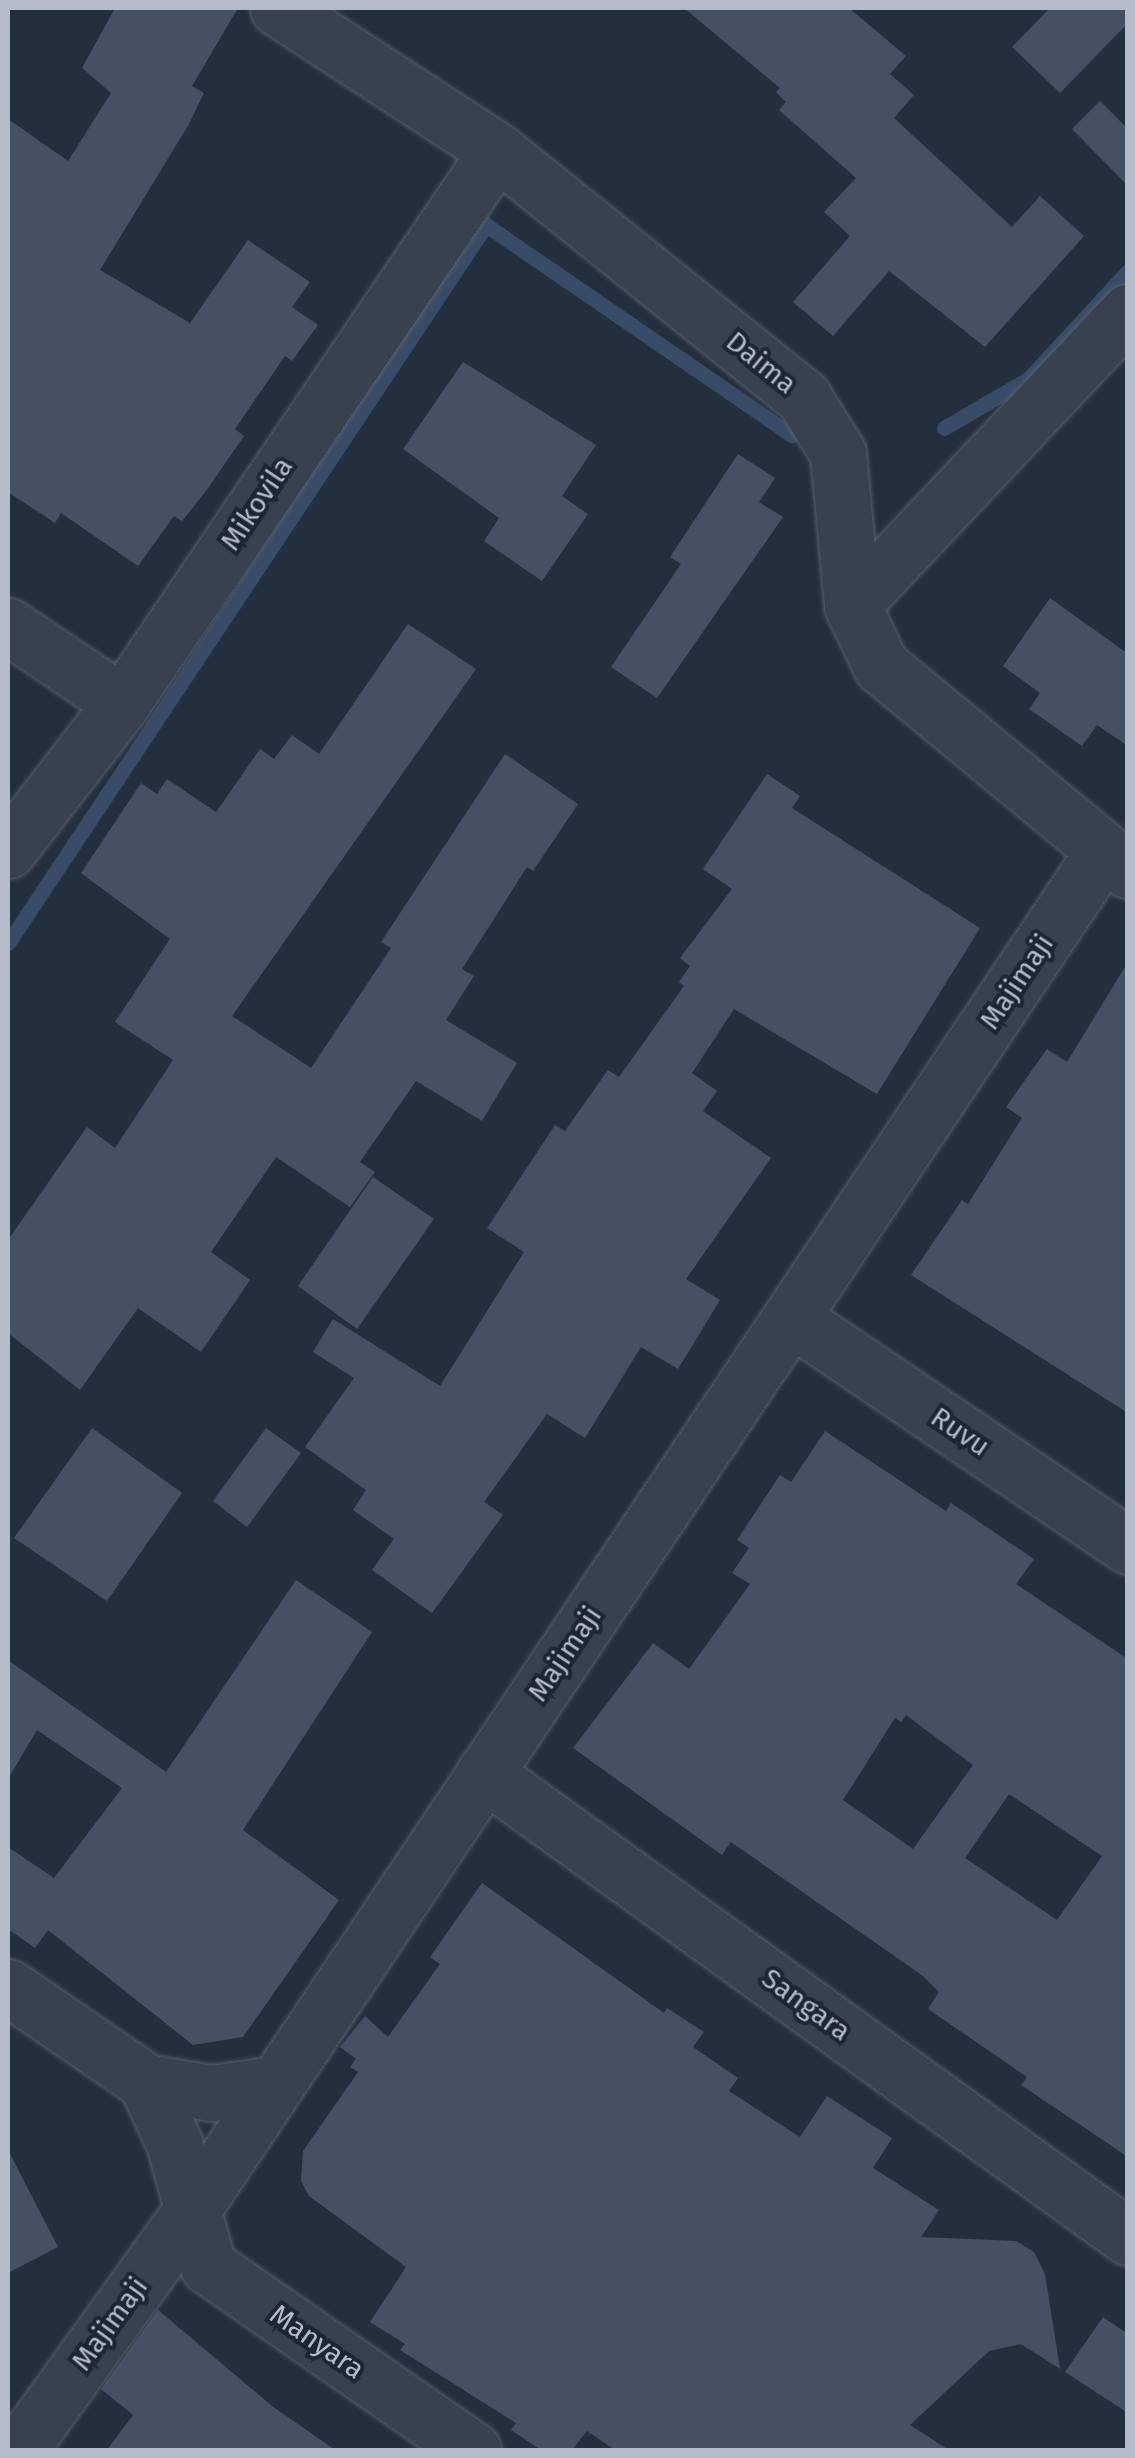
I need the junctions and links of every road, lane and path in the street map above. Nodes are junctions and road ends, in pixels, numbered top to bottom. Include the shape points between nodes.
1 (278, 8) edge
2 (497, 150) junction
3 (1128, 312) edge
4 (852, 605) junction
5 (8, 626) edge
6 (122, 703) junction
7 (8, 850) edge
8 (1115, 861) edge
9 (793, 1319) junction
10 (1128, 1546) edge
11 (484, 1773) junction
12 (8, 1987) edge
13 (146, 2082) junction
14 (276, 2084) junction
15 (192, 2210) junction
16 (1128, 2236) edge
17 (20, 2450) edge
18 (473, 2450) edge

1 - 2 street, Daima
2 - 4 street, Daima via 803,397 838,453
2 - 6 street, Mikovila
3 - 4 street
4 - 8 street, Daima via 882,666
5 - 6 street
6 - 7 street, Mikovila
8 - 9 street, Majimaji
9 - 10 street, Ruvu
9 - 11 street, Majimaji
11 - 14 street, Majimaji
11 - 16 street, Sangara
12 - 13 street
13 - 14 street via 212,2093
13 - 15 street, Manyara via 174,2143
14 - 15 street, Majimaji
15 - 17 street, Majimaji
15 - 18 street, Manyara via 208,2266

